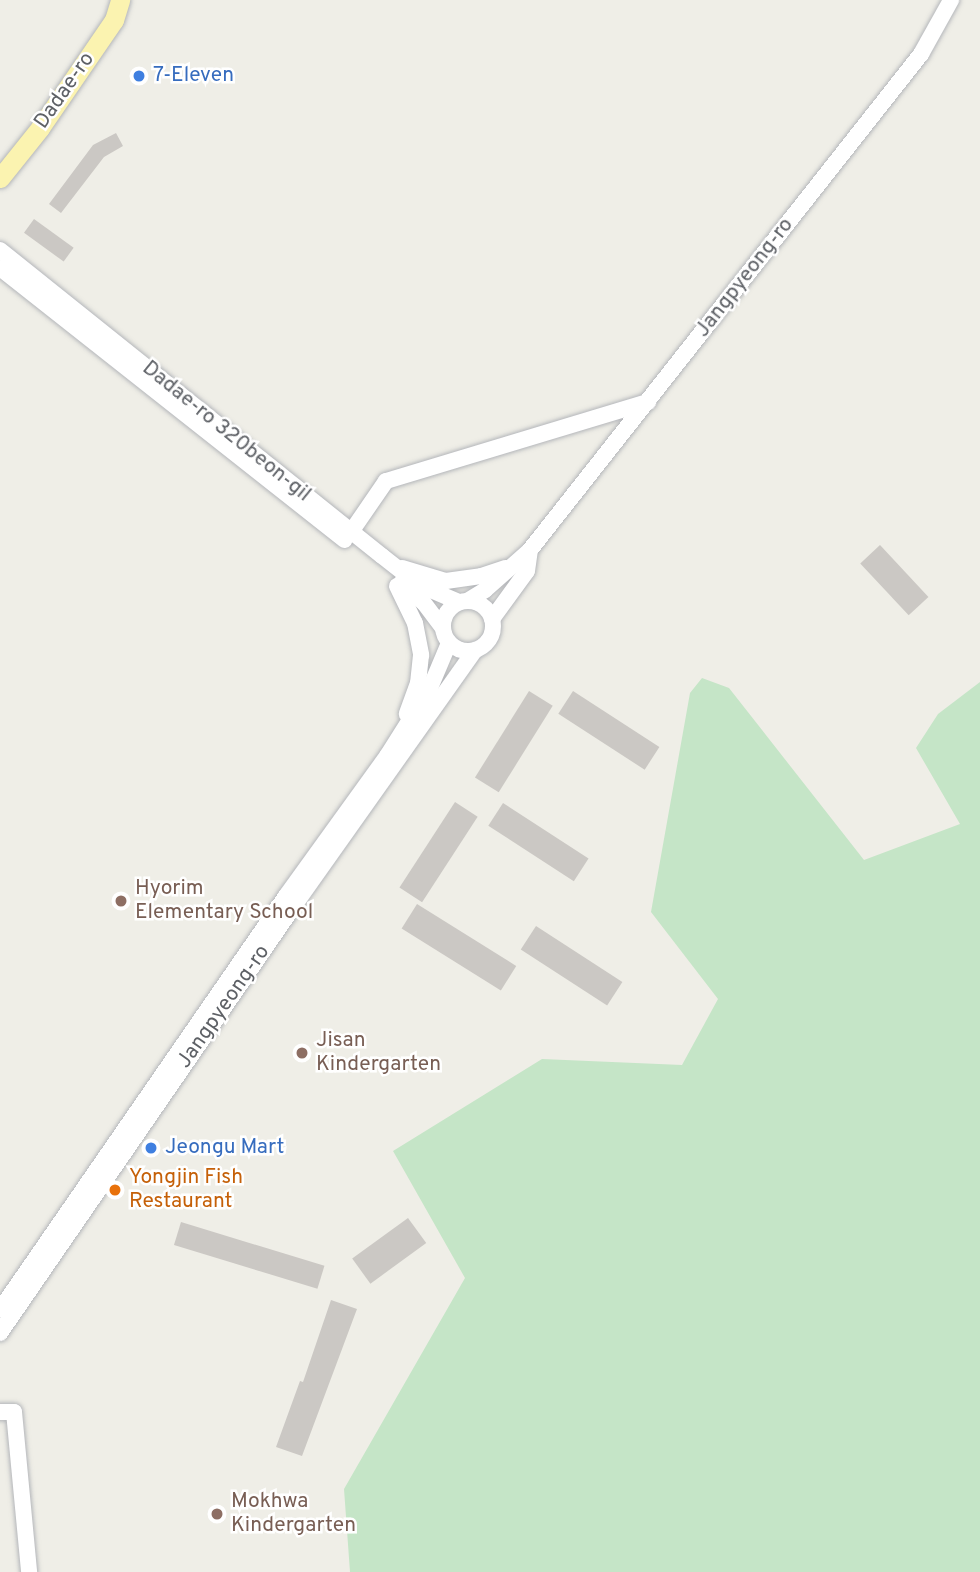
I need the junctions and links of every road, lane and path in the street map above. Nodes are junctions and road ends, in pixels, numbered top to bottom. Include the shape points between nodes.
1 (120, 0) edge
2 (951, 0) edge
3 (0, 178) edge
4 (0, 250) edge
5 (0, 268) edge
6 (648, 402) junction
7 (351, 533) junction
8 (530, 551) junction
9 (511, 565) junction
10 (393, 571) junction
11 (463, 602) junction
12 (492, 619) junction
13 (442, 627) junction
14 (449, 643) junction
15 (475, 650) junction
16 (404, 728) junction
17 (291, 900) junction
18 (114, 1153) junction
19 (0, 1310) edge
20 (0, 1333) edge
21 (0, 1412) edge
22 (29, 1572) edge

1 - 3 main road, Dadae-ro via 114,20
2 - 6 street, Jangpyeong-ro via 920,54
4 - 7 street, Dadae-ro 320beon-gil
5 - 10 street, Dadae-ro 320beon-gil
6 - 7 street via 386,481
6 - 8 street, Jangpyeong-ro
7 - 10 street, Dadae-ro 320beon-gil
8 - 9 street
8 - 12 street via 527,571
9 - 10 street via 481,576 446,581 411,569
9 - 11 street via 500,578
10 - 11 street, Dadae-ro 320beon-gil via 435,594
10 - 13 street, Dadae-ro 320beon-gil
10 - 16 street via 407,601 421,655
11 - 12 street via 479,603
11 - 13 street via 447,611
12 - 15 street via 490,638
13 - 14 street
14 - 15 street via 463,652
14 - 16 street, Jangpyeong-ro via 430,688
15 - 17 street, Jangpyeong-ro
16 - 17 street, Jangpyeong-ro
17 - 18 street, Jangpyeong-ro
18 - 19 street, Jangpyeong-ro
18 - 20 street, Jangpyeong-ro
21 - 22 street via 14,1412

